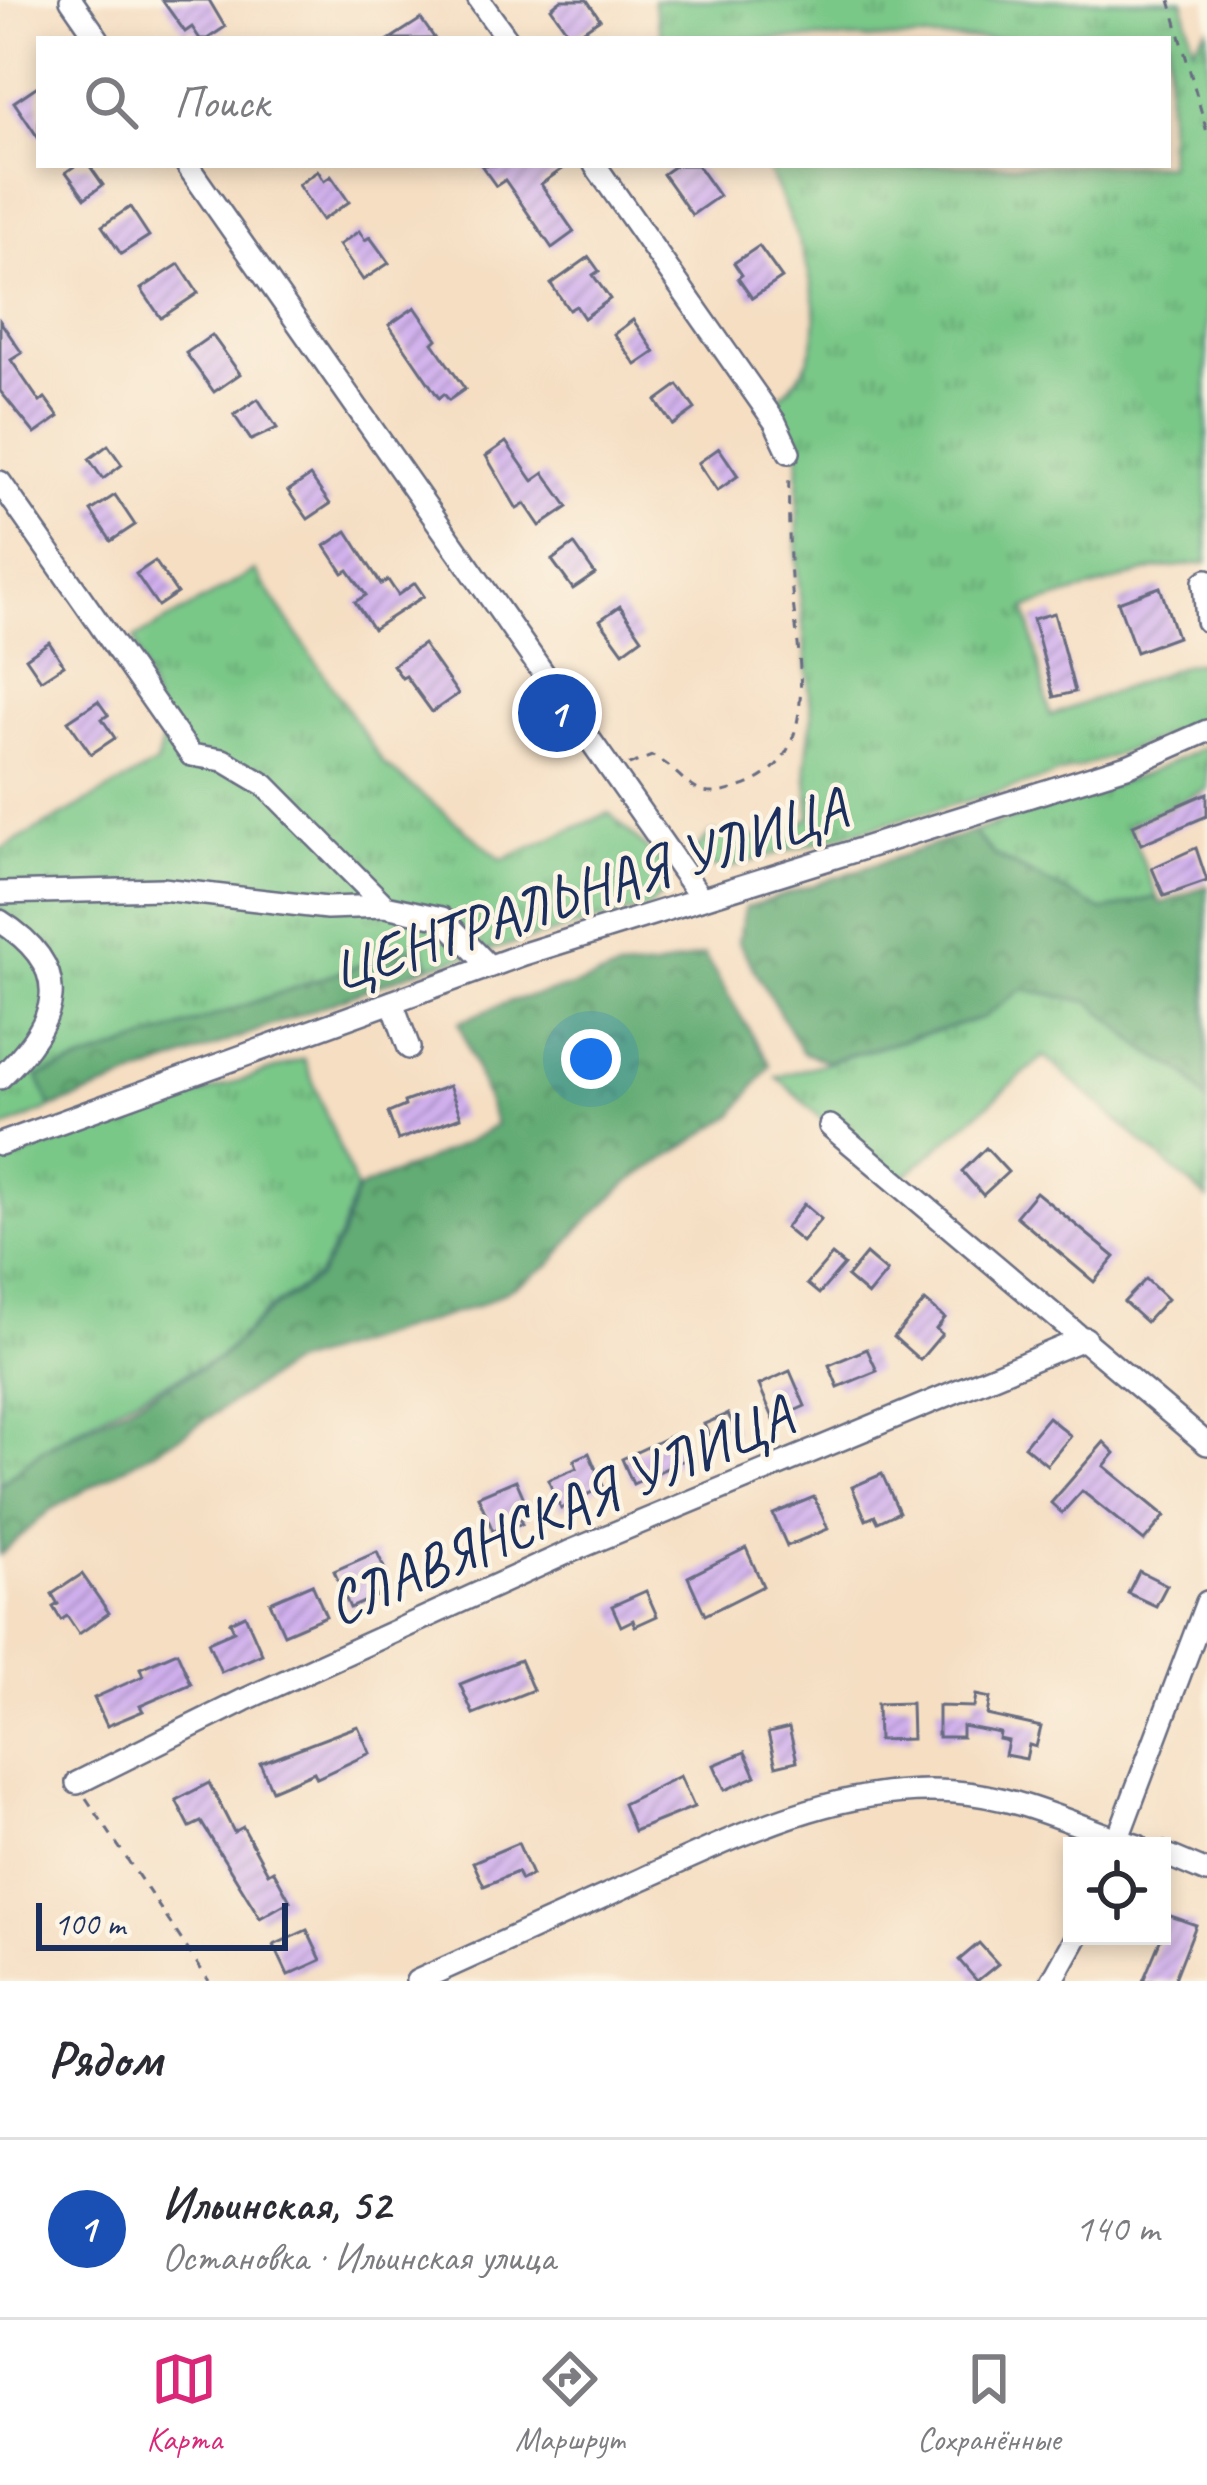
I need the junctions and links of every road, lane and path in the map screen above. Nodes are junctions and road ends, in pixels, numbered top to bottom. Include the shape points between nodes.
1 (71, 0) edge
2 (479, 0) edge
3 (1170, 0) edge
4 (96, 36) edge
5 (504, 36) edge
6 (1207, 132) edge
7 (189, 168) edge
8 (597, 168) edge
9 (789, 452) joint
10 (0, 482) edge
11 (1205, 581) edge
12 (1207, 621) edge
13 (1207, 731) edge
14 (611, 771) junction
15 (0, 893) edge
16 (701, 898) junction
17 (385, 906) junction
18 (0, 921) edge
19 (489, 966) junction
20 (392, 1002) junction
21 (409, 1048) dead end
22 (0, 1078) edge
23 (830, 1126) dead end
24 (0, 1144) edge
25 (1085, 1338) junction
26 (1207, 1444) edge
27 (1207, 1602) edge
28 (76, 1784) joint
29 (1106, 1837) edge
30 (1126, 1837) edge
31 (1171, 1857) edge
32 (1207, 1871) edge
33 (1072, 1945) edge
34 (209, 1981) edge
35 (417, 1981) edge
36 (1052, 1981) edge

1 - 4 street
2 - 5 street
3 - 6 path
7 - 14 street
8 - 9 street
9 - 14 path via 801,683 786,753 772,771 707,794 652,756
10 - 17 street via 191,755 223,760 265,785
11 - 12 street
13 - 16 street, ЦЕНТРАЛЬНАЯ УЛИЦА via 1130,765
14 - 16 street
15 - 17 street via 162,890 327,908
16 - 19 street, ЦЕНТРАЛЬНАЯ УЛИЦА
17 - 19 street via 442,918
18 - 22 street via 43,955 52,980 50,1006 28,1052
19 - 20 street, ЦЕНТРАЛЬНАЯ УЛИЦА
20 - 21 street
20 - 24 street, ЦЕНТРАЛЬНАЯ УЛИЦА
23 - 25 street
25 - 26 street
25 - 28 street, СЛАВЯНСКАЯ УЛИЦА via 569,1552
27 - 30 street
28 - 34 path
29 - 35 street via 1025,1806 957,1792 821,1804
31 - 32 street
33 - 36 street

